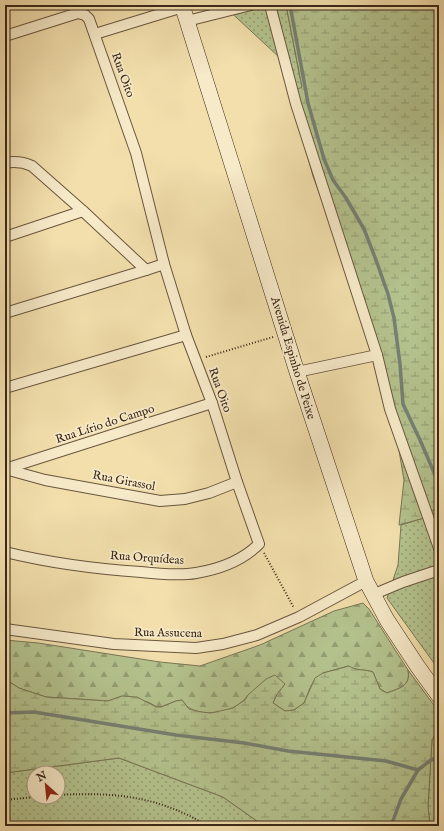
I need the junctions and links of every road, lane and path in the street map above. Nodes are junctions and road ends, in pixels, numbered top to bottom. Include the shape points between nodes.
1 (251, 5) edge
2 (270, 5) edge
3 (184, 11) edge
4 (94, 34) junction
5 (5, 36) edge
6 (5, 163) edge
7 (83, 211) junction
8 (5, 237) edge
9 (164, 264) junction
10 (146, 270) junction
11 (5, 313) edge
12 (286, 333) junction
13 (186, 336) junction
14 (376, 355) junction
15 (196, 360) junction
16 (297, 372) junction
17 (5, 388) edge
18 (212, 403) junction
19 (5, 469) edge
20 (237, 482) junction
21 (259, 544) junction
22 (439, 548) edge
23 (5, 552) edge
24 (439, 570) edge
25 (369, 588) junction
26 (298, 617) junction
27 (5, 629) edge
28 (439, 696) edge
29 (66, 795) edge
30 (26, 798) edge
31 (5, 800) edge
32 (208, 826) edge

1 - 3 street
2 - 14 street via 296,104
3 - 4 street
3 - 12 street, Avenida Espinho de Peixe
4 - 5 street, Rua Oito via 89,19 78,13
4 - 9 street, Rua Oito via 136,153
6 - 7 street via 24,163 32,166
7 - 8 street
7 - 10 street
9 - 10 street
9 - 13 street, Rua Oito
10 - 11 street
12 - 15 path
12 - 16 street, Avenida Espinho de Peixe
13 - 15 street, Rua Oito
13 - 17 street
14 - 16 street
14 - 22 street via 392,416
15 - 18 street, Rua Oito
16 - 25 street, Avenida Espinho de Peixe
18 - 19 street, Rua Lírio do Campo
18 - 20 street, Rua Oito
19 - 20 street, Rua Girassol via 45,480 160,501 185,499
20 - 21 street, Rua Oito
21 - 23 street, Rua Orquídeas via 239,560 195,574 122,571
21 - 26 path
24 - 25 street, Rua Assucena via 403,582
25 - 26 street, Rua Assucena
25 - 28 street, Avenida Espinho de Peixe
26 - 27 street, Rua Assucena via 257,635 196,648 114,644
29 - 32 path via 92,793 131,796 158,802
30 - 31 path

